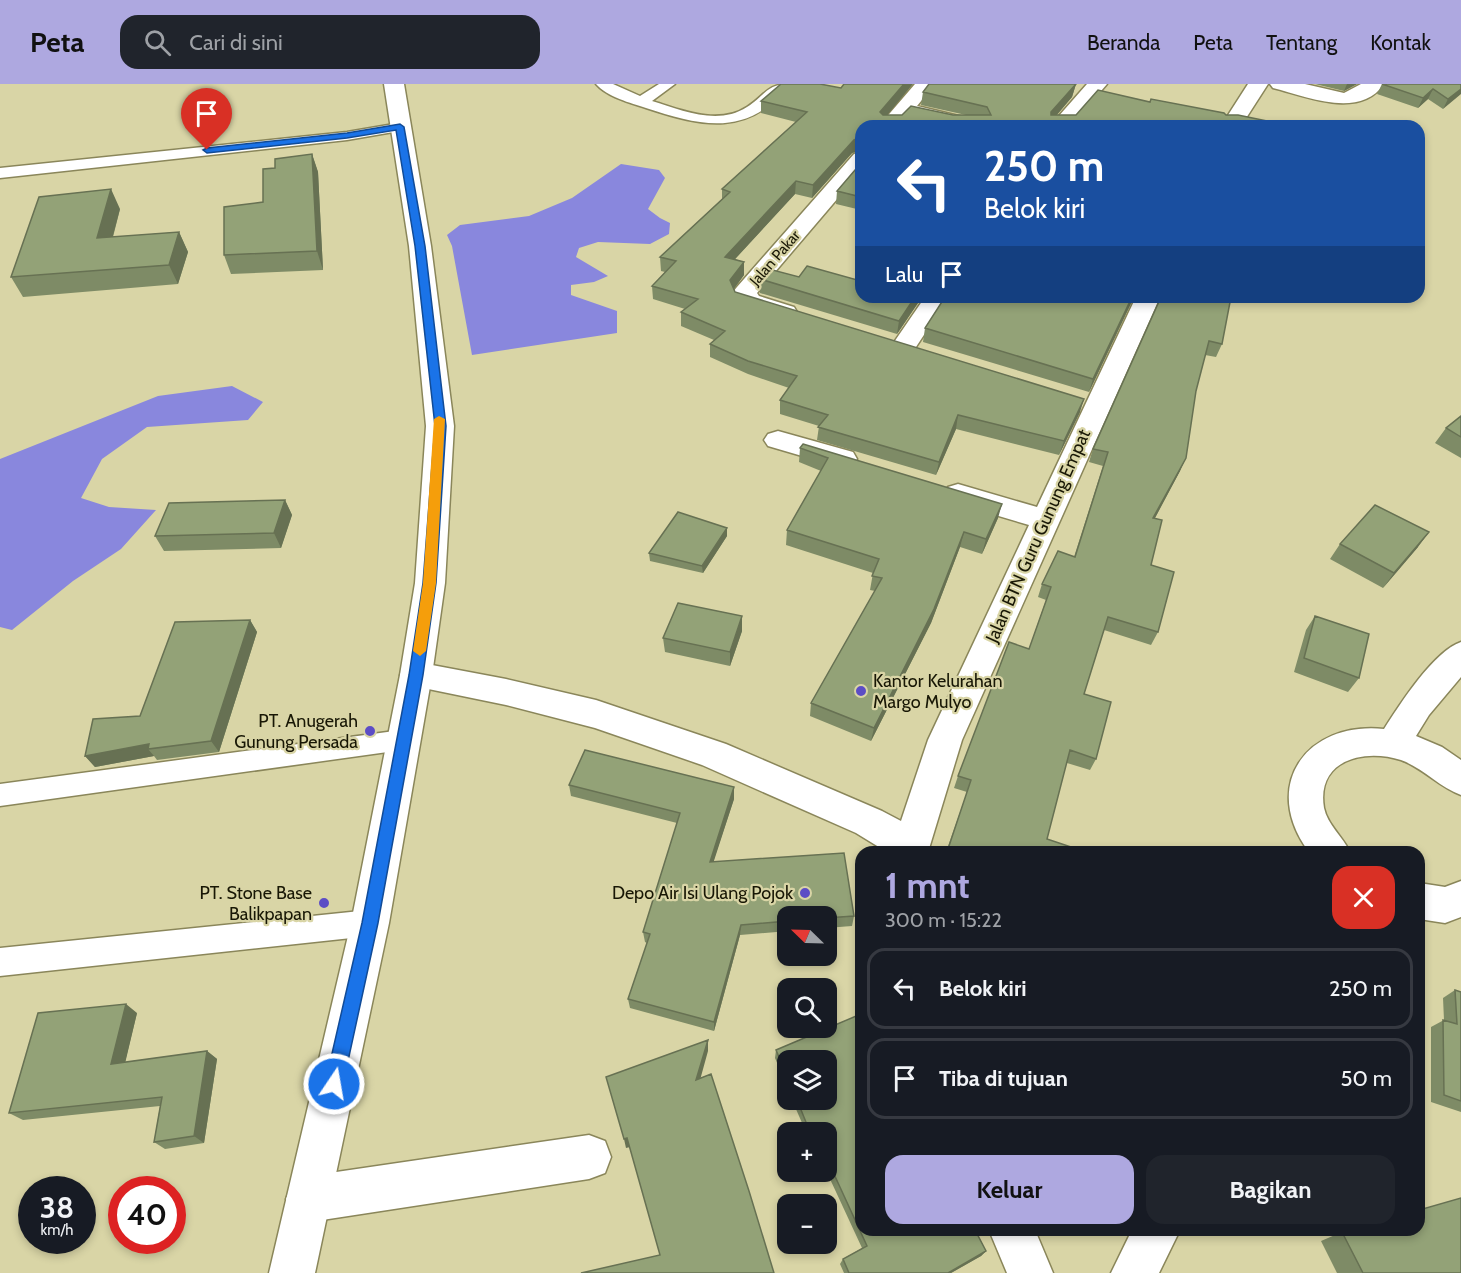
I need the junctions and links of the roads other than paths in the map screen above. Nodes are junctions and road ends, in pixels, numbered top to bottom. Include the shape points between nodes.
1 (394, 84) edge
2 (603, 84) edge
3 (668, 84) edge
4 (783, 84) edge
5 (925, 84) edge
6 (1097, 84) edge
7 (1258, 84) edge
8 (1280, 84) edge
9 (1374, 84) edge
10 (642, 101) junction
11 (904, 109) junction
12 (894, 120) edge
13 (951, 120) edge
14 (1065, 120) edge
15 (1235, 120) edge
16 (400, 127) junction
17 (855, 165) edge
18 (0, 173) edge
19 (934, 303) edge
20 (1144, 303) edge
21 (805, 318) edge
22 (904, 348) edge
23 (778, 440) dead end
24 (867, 467) edge
25 (934, 487) edge
26 (1044, 520) junction
27 (1461, 655) edge
28 (416, 675) junction
29 (402, 740) junction
30 (1393, 744) junction
31 (1461, 780) edge
32 (0, 795) edge
33 (905, 846) edge
34 (911, 846) edge
35 (1324, 846) edge
36 (1461, 899) edge
37 (1425, 902) edge
38 (370, 923) junction
39 (0, 962) edge
40 (589, 1157) dead end
41 (309, 1198) junction
42 (1015, 1236) edge
43 (1153, 1236) edge
44 (292, 1273) edge
45 (1030, 1273) edge
46 (1134, 1273) edge

1 - 16 street
2 - 10 lane
3 - 10 lane
4 - 10 lane via 753,110 729,120 693,117
5 - 11 street
6 - 14 street
7 - 15 street
8 - 9 street via 1344,99
11 - 12 street
11 - 13 street
16 - 18 lane
16 - 28 street via 420,246 440,426 430,583
17 - 21 street, Jalan Pakar via 744,295 750,302
19 - 22 street
20 - 26 street, Jalan BTN Guru Gunung Empat via 1085,402
23 - 24 street
25 - 26 street
26 - 34 street, Jalan BTN Guru Gunung Empat via 945,740
27 - 30 street via 1417,705
28 - 29 street
28 - 33 street via 596,714 704,751 869,822
29 - 32 lane
29 - 38 street
30 - 31 street via 1436,760
30 - 35 street via 1355,742 1324,753 1307,776 1305,807
36 - 37 street via 1445,905
38 - 39 lane
38 - 41 street
40 - 41 street
41 - 44 street
42 - 45 street
43 - 46 street

